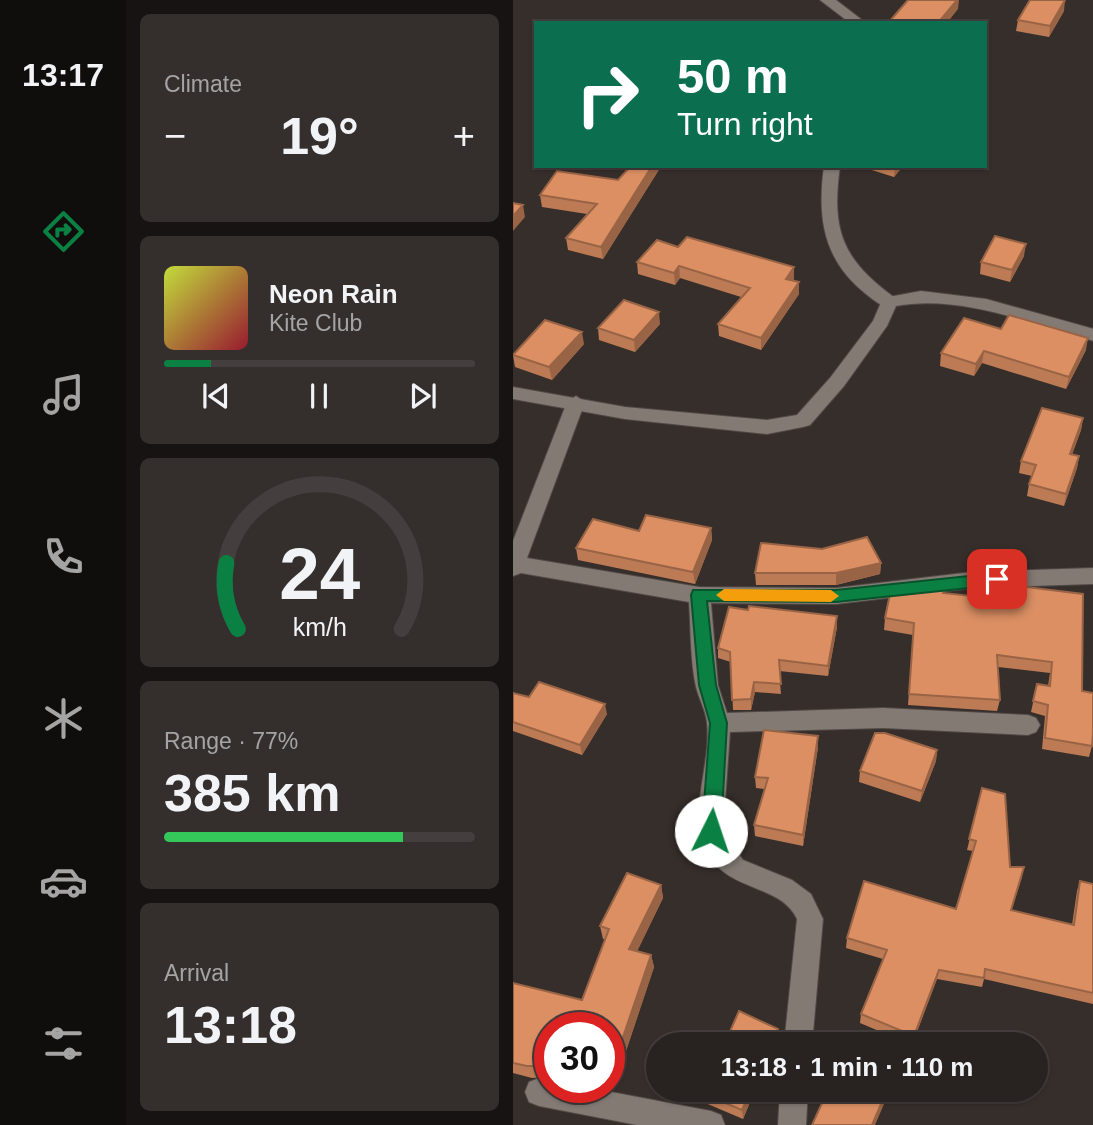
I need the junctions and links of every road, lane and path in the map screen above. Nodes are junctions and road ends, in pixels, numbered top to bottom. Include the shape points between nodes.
1 (827, 0) edge
2 (856, 21) edge
3 (832, 168) edge
4 (889, 302) junction
5 (1093, 335) edge
6 (513, 393) edge
7 (576, 402) junction
8 (514, 566) edge
9 (1093, 576) edge
10 (699, 595) junction
11 (719, 723) junction
12 (1028, 725) dead end
13 (799, 1032) edge
14 (793, 1102) edge
15 (600, 1103) edge
16 (711, 1125) edge
17 (792, 1125) edge

1 - 2 street
3 - 4 street via 827,195 830,227 843,263
4 - 5 street via 921,296 986,305
4 - 7 street via 881,322 803,420 767,427 624,413
6 - 7 street
7 - 8 street
8 - 10 street
9 - 10 street via 972,580 836,596
10 - 11 street via 707,685
11 - 12 street via 883,718
11 - 13 street via 711,831 719,850 734,868 783,888 802,902 810,919
14 - 17 street
15 - 16 street

